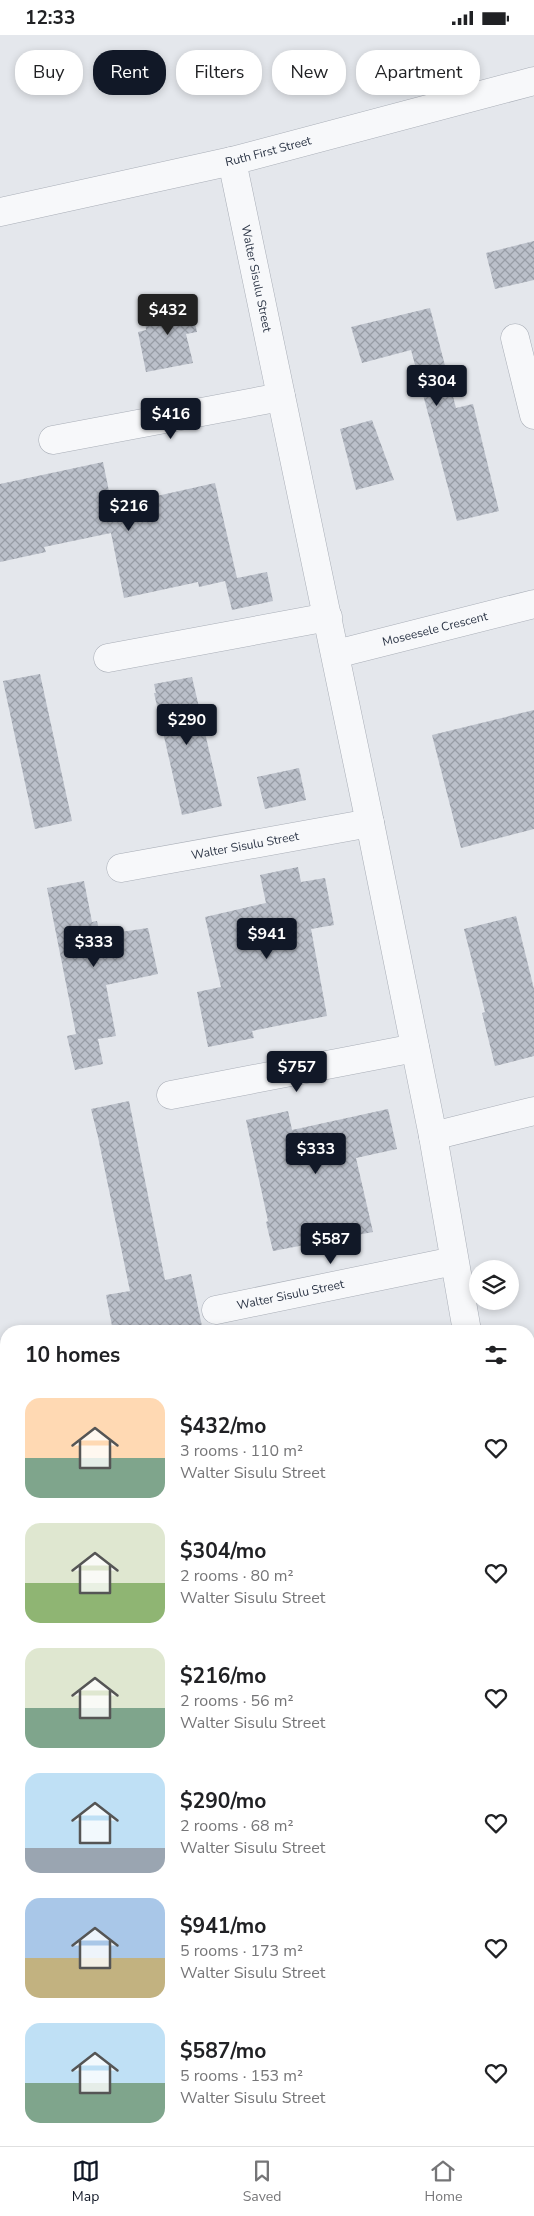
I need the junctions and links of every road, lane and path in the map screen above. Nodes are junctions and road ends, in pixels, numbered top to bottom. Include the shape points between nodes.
1 (534, 81) edge
2 (232, 161) junction
3 (0, 213) edge
4 (515, 338) dead end
5 (281, 397) junction
6 (534, 415) edge
7 (53, 440) dead end
8 (534, 604) edge
9 (328, 617) junction
10 (336, 654) junction
11 (108, 658) dead end
12 (370, 823) junction
13 (122, 868) dead end
14 (415, 1049) junction
15 (171, 1095) dead end
16 (534, 1111) edge
17 (432, 1136) junction
18 (454, 1261) junction
19 (216, 1310) dead end
20 (466, 1325) edge

1 - 2 street, Ruth First Street
2 - 3 street, Ruth First Street
2 - 5 street, Walter Sisulu Street
4 - 6 street
5 - 7 street
5 - 9 street, Walter Sisulu Street
8 - 10 street, Moseesele Crescent
9 - 10 street, Walter Sisulu Street
9 - 11 street
10 - 12 street, Walter Sisulu Street
12 - 13 street, Walter Sisulu Street
12 - 14 street, Walter Sisulu Street
14 - 15 street
14 - 17 street, Walter Sisulu Street
16 - 17 street
17 - 18 street, Walter Sisulu Street
18 - 19 street, Walter Sisulu Street
18 - 20 street, Walter Sisulu Street

